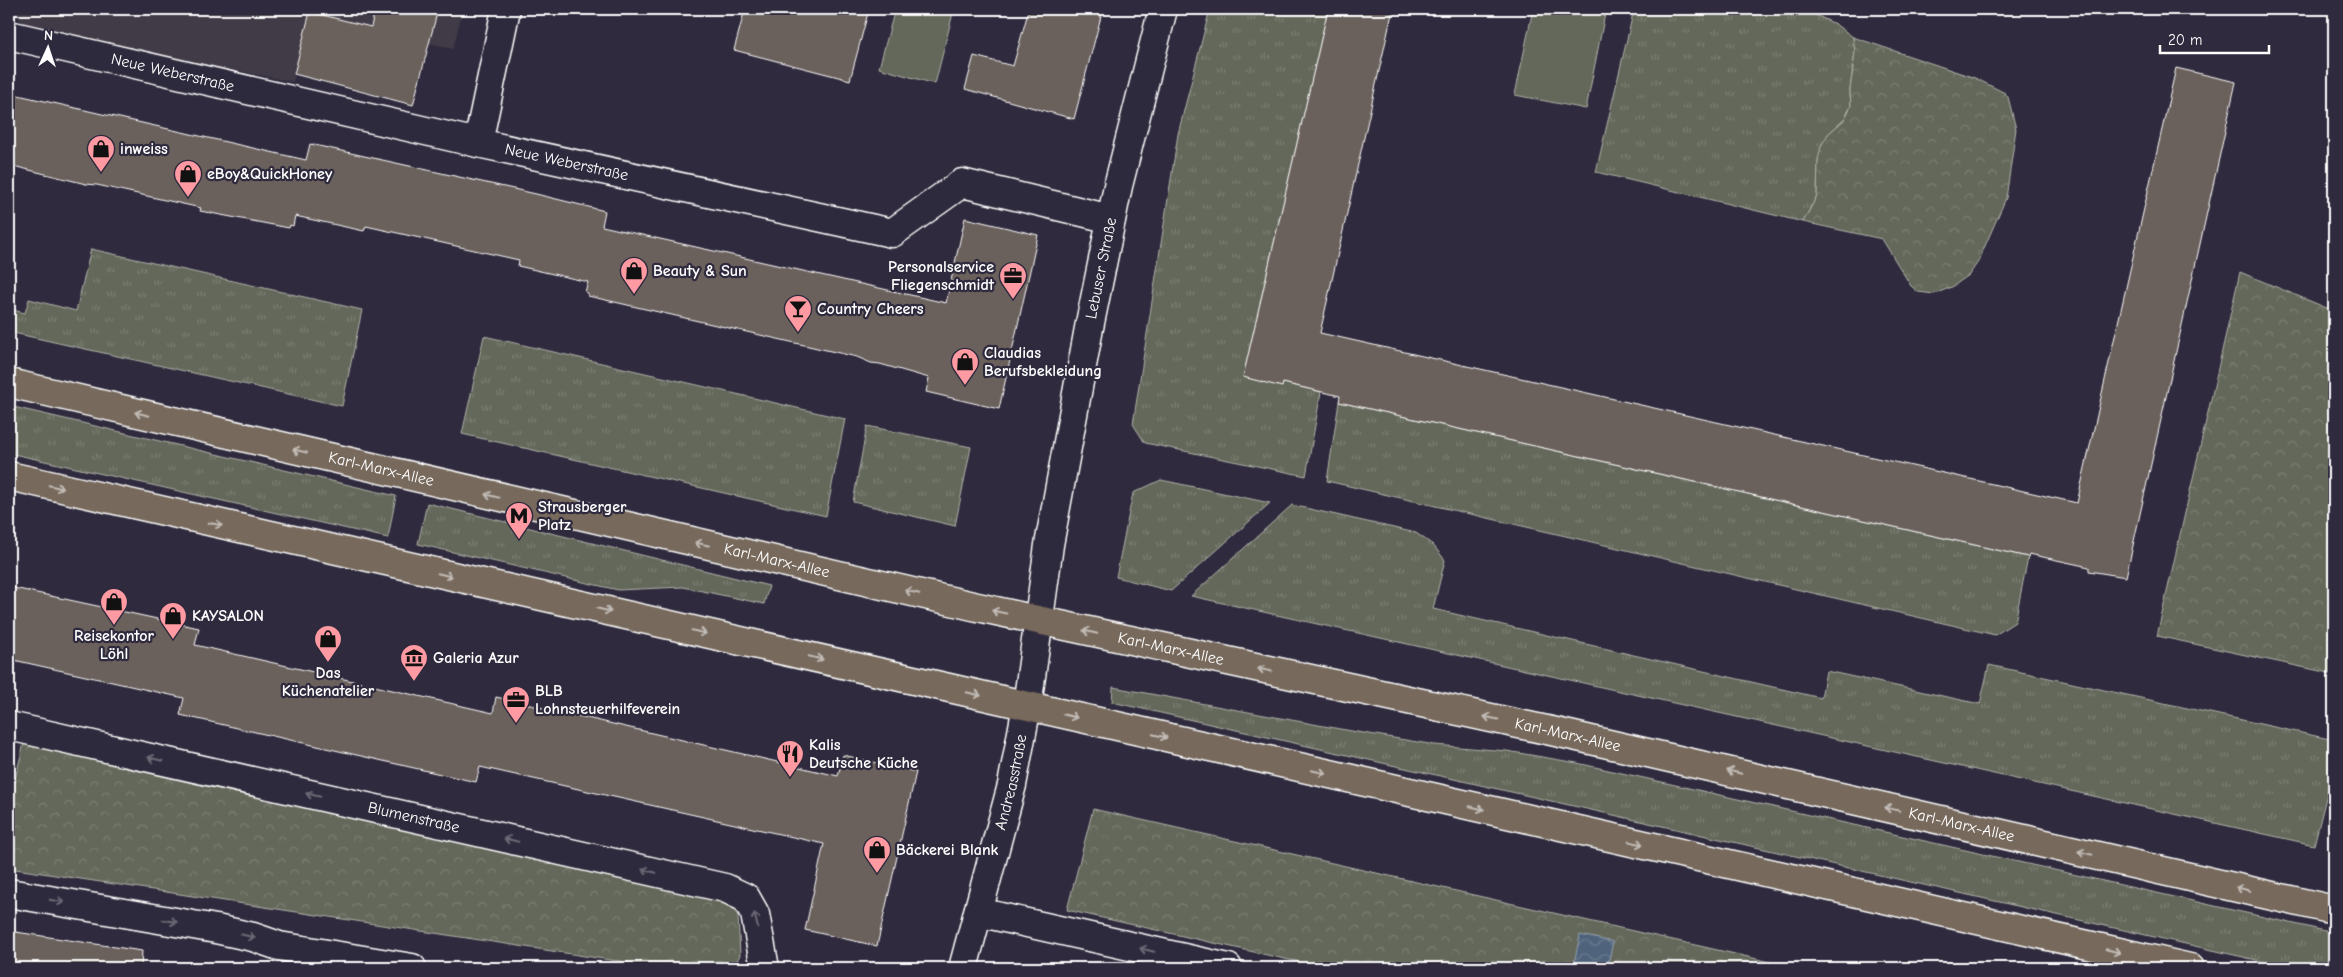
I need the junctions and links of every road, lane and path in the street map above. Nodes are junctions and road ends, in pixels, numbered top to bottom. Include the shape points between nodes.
1 (506, 9) edge
2 (1163, 9) edge
3 (9, 35) edge
4 (478, 143) junction
5 (1111, 219) junction
6 (9, 383) edge
7 (9, 476) edge
8 (1038, 620) junction
9 (1027, 706) junction
10 (9, 726) edge
11 (9, 893) edge
12 (2334, 910) edge
13 (978, 912) junction
14 (412, 968) edge
15 (765, 968) edge
16 (964, 968) edge
17 (1228, 968) edge
18 (2190, 968) edge

1 - 4 street
2 - 5 street, Lebuser Straße
3 - 4 street, Neue Weberstraße
4 - 5 street, Neue Weberstraße via 892,233 962,183
5 - 8 street, Lebuser Straße via 1049,544
8 -> 6 main road, Karl-Marx-Allee
7 -> 9 main road
8 - 9 street, Andreasstraße
12 -> 8 main road, Karl-Marx-Allee via 1556,732
9 - 13 street, Andreasstraße via 1012,786
9 -> 18 main road
15 -> 10 street, Blumenstraße via 756,914 746,898 725,888
11 -> 14 street via 216,928 279,946
13 - 16 street, Andreasstraße
17 -> 13 street

